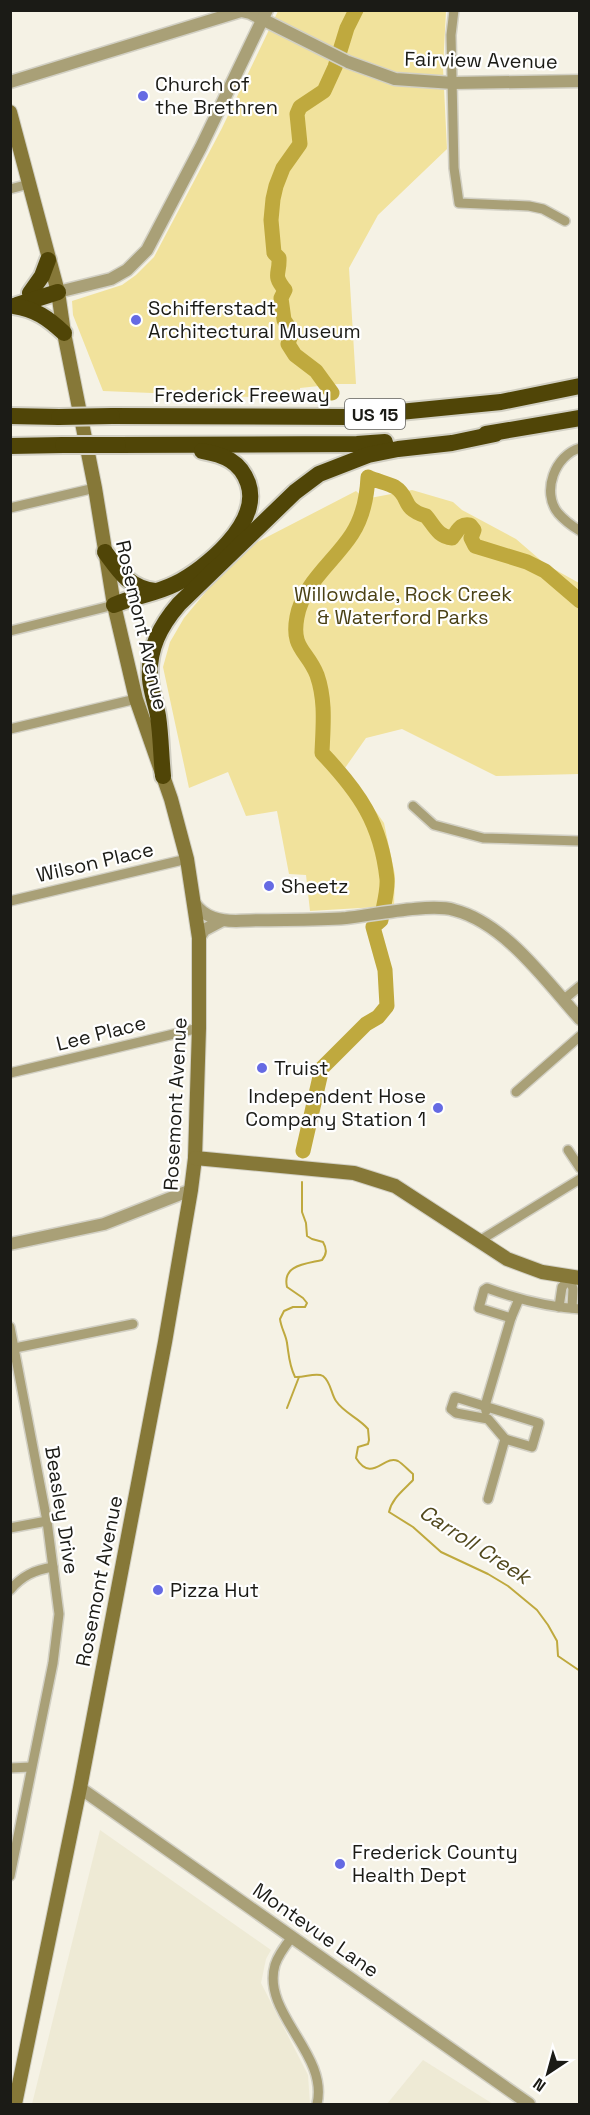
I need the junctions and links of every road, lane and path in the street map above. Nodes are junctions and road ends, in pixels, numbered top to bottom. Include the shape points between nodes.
1 (454, 10) edge
2 (207, 15) edge
3 (264, 15) edge
4 (579, 81) edge
5 (10, 82) edge
6 (453, 83) junction
7 (10, 112) edge
8 (28, 184) junction
9 (10, 189) edge
10 (565, 221) dead end
11 (48, 260) junction
12 (58, 292) junction
13 (30, 293) junction
14 (12, 303) edge
15 (64, 333) junction
16 (579, 386) edge
17 (10, 416) edge
18 (579, 418) edge
19 (495, 434) junction
20 (142, 445) junction
21 (10, 446) edge
22 (579, 448) edge
23 (94, 488) junction
24 (10, 508) edge
25 (579, 531) edge
26 (105, 552) junction
27 (208, 575) junction
28 (158, 591) junction
29 (114, 605) junction
30 (10, 632) edge
31 (136, 699) junction
32 (10, 729) edge
33 (163, 776) junction
34 (413, 806) dead end
35 (579, 841) edge
36 (187, 859) junction
37 (10, 901) edge
38 (195, 904) junction
39 (221, 921) junction
40 (199, 938) junction
41 (579, 986) edge
42 (563, 1000) junction
43 (579, 1019) edge
44 (199, 1028) junction
45 (579, 1036) edge
46 (10, 1073) edge
47 (516, 1092) dead end
48 (568, 1150) dead end
49 (195, 1158) junction
50 (579, 1168) edge
51 (579, 1179) edge
52 (192, 1190) junction
53 (482, 1238) junction
54 (10, 1244) edge
55 (575, 1278) edge
56 (519, 1299) junction
57 (559, 1307) junction
58 (576, 1308) edge
59 (511, 1318) junction
60 (133, 1324) dead end
61 (10, 1327) edge
62 (13, 1348) edge
63 (485, 1406) junction
64 (488, 1419) junction
65 (505, 1439) junction
66 (488, 1499) dead end
67 (47, 1521) junction
68 (10, 1528) edge
69 (53, 1567) junction
70 (10, 1590) edge
71 (31, 1767) junction
72 (10, 1768) edge
73 (80, 1788) junction
74 (10, 1876) edge
75 (292, 1938) junction
76 (15, 2104) edge
77 (317, 2104) edge
78 (529, 2104) edge

1 - 6 street
2 - 3 street, Fairview Avenue via 240,11
2 - 5 street, Fairview Avenue
3 - 6 street, Fairview Avenue via 348,62 395,79
3 - 12 street via 147,250 127,270 111,279
4 - 6 street, Fairview Avenue
6 - 10 street via 454,168 459,203 529,206
7 - 8 main road, Rosemont Avenue
8 - 9 street
8 - 11 main road, Rosemont Avenue
11 - 12 main road, Rosemont Avenue
11 - 13 highway
12 - 13 highway
12 - 14 highway
12 - 15 main road, Rosemont Avenue
13 - 14 highway
14 - 15 highway via 44,315
15 - 23 main road, Rosemont Avenue
16 - 17 highway, Frederick Freeway / US 15, bridge via 501,402 349,417
18 - 19 highway, US 15
19 - 20 highway, US 15 via 357,444
19 - 27 highway via 398,448 332,468 295,492
20 - 21 highway, US 15, bridge
20 - 28 highway via 221,454 234,462 249,485 249,508 228,543 209,563
22 - 25 street via 564,456 556,467 551,500 557,512
23 - 24 street
23 - 26 main road, Rosemont Avenue
26 - 28 highway via 129,582
26 - 29 main road, Rosemont Avenue
27 - 29 highway via 169,597 150,603
27 - 33 highway via 165,620 152,650 150,680 158,716
28 - 29 highway
29 - 30 street
29 - 31 main road, Rosemont Avenue
31 - 32 street
31 - 33 main road, Rosemont Avenue
33 - 36 main road, Rosemont Avenue
34 - 35 street via 434,825 483,838
36 - 37 street, Wilson Place
36 - 38 main road, Rosemont Avenue
38 - 39 street via 204,914
38 - 40 main road, Rosemont Avenue
39 - 40 street via 204,930
39 - 42 street via 345,918 454,909 506,939
40 - 44 main road, Rosemont Avenue
41 - 42 street
42 - 43 street
44 - 46 street, Lee Place
44 - 49 main road, Rosemont Avenue
45 - 47 street
48 - 50 street
49 - 52 main road, Rosemont Avenue
49 - 53 main road via 354,1173 395,1186
51 - 53 street
52 - 54 street via 104,1224
52 - 73 main road, Rosemont Avenue
53 - 55 main road via 507,1259 542,1272
55 - 57 street via 562,1287
55 - 58 street
56 - 57 street
56 - 59 street
56 - 59 street via 484,1290 479,1308
57 - 58 street
59 - 63 street
60 - 62 street
61 - 62 street, Beasley Drive
62 - 67 street, Beasley Drive
63 - 64 street
63 - 64 street via 455,1397 451,1409
63 - 65 street via 539,1423 532,1447
64 - 65 street
65 - 66 street
67 - 68 street
67 - 69 street, Beasley Drive
69 - 70 street via 25,1575
69 - 71 street, Beasley Drive via 59,1614 57,1642
71 - 72 street
71 - 74 street, Beasley Drive
73 - 75 street, Montevue Lane
73 - 76 main road, Rosemont Avenue
75 - 77 street via 279,1954 272,1985 313,2065
75 - 78 street, Montevue Lane

